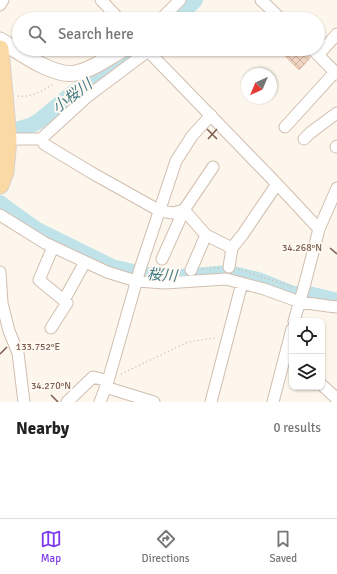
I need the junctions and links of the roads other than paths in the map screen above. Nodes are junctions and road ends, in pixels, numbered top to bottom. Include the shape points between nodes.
1 (3, 0) edge
2 (180, 0) edge
3 (261, 0) edge
4 (104, 1) edge
5 (0, 5) edge
6 (113, 12) edge
7 (168, 12) edge
8 (274, 12) edge
9 (337, 34) edge
10 (0, 40) edge
11 (325, 44) edge
12 (12, 47) edge
13 (0, 49) edge
14 (27, 56) edge
15 (111, 56) edge
16 (140, 56) edge
17 (154, 56) edge
18 (319, 56) edge
19 (336, 73) edge
20 (337, 114) edge
21 (211, 115) junction
22 (285, 126) dead end
23 (6, 131) edge
24 (41, 139) junction
25 (304, 139) dead end
26 (213, 167) dead end
27 (277, 184) junction
28 (0, 185) edge
29 (337, 188) edge
30 (160, 210) junction
31 (184, 210) junction
32 (0, 215) edge
33 (319, 229) junction
34 (206, 235) junction
35 (53, 247) junction
36 (232, 248) junction
37 (162, 259) dead end
38 (85, 262) junction
39 (230, 267) dead end
40 (191, 270) dead end
41 (0, 272) edge
42 (136, 281) junction
43 (242, 283) junction
44 (64, 300) junction
45 (300, 302) junction
46 (337, 307) edge
47 (295, 318) edge
48 (51, 328) dead end
49 (288, 360) edge
50 (107, 384) junction
51 (325, 388) edge
52 (337, 399) edge
53 (24, 402) edge
54 (67, 402) edge
55 (100, 402) edge
56 (154, 402) edge
57 (211, 402) edge
58 (274, 402) edge

1 - 5 street
2 - 7 street
3 - 8 street
4 - 6 street
9 - 11 street
10 - 12 street
13 - 23 main road
14 - 15 street via 47,68 66,74 87,69
16 - 24 street via 88,96
17 - 21 street
18 - 19 street
19 - 22 street
20 - 25 street
21 - 27 street
21 - 30 street via 192,136 176,161
23 - 24 street
23 - 28 main road via 5,172
24 - 30 street via 44,144
26 - 31 street
27 - 33 street
27 - 36 street
29 - 33 street
30 - 31 street via 173,213
30 - 42 street
31 - 34 street
31 - 37 street
32 - 35 street
33 - 45 street
34 - 36 street
34 - 40 street
35 - 38 street
35 - 44 street via 39,280
36 - 39 street
38 - 42 street
38 - 44 street
41 - 53 street via 2,303 18,353
42 - 43 street via 165,283 226,279
42 - 50 street
43 - 45 street
43 - 57 street
44 - 48 street via 67,303
45 - 46 street
45 - 47 street
49 - 58 street
50 - 54 street via 93,377
50 - 55 street
50 - 56 street
51 - 52 street

